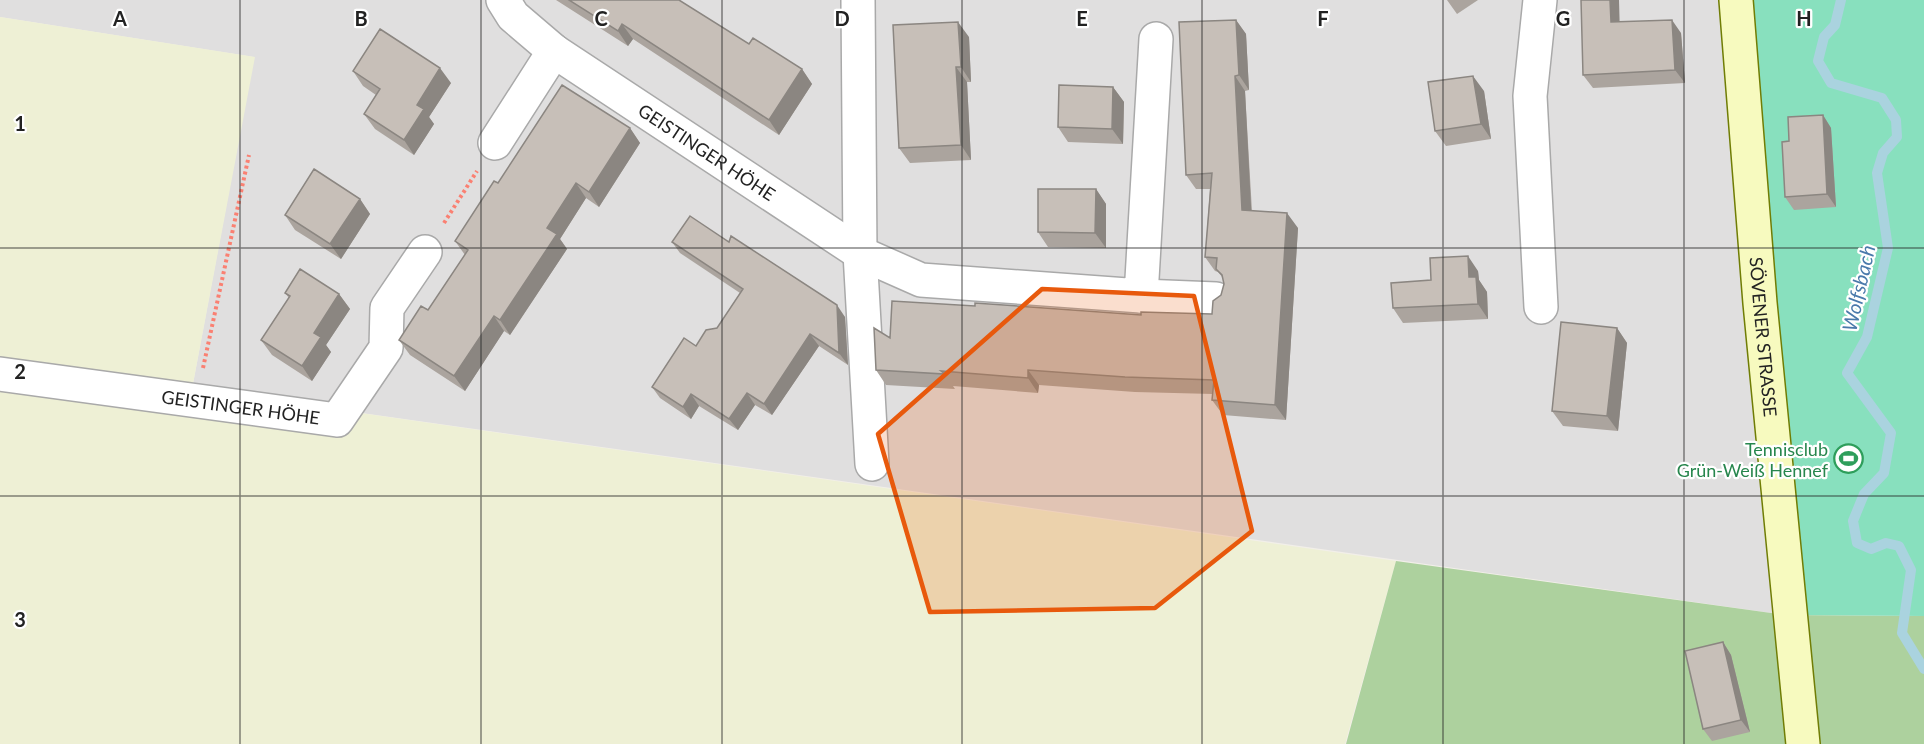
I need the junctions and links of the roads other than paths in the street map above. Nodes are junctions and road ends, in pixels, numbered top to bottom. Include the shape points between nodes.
1 (503, 0) edge
2 (858, 0) edge
3 (1540, 0) edge
4 (1736, 0) edge
5 (1156, 39) dead end
6 (554, 51) junction
7 (495, 143) road end
8 (425, 252) road end
9 (860, 253) junction
10 (1141, 296) junction
11 (1216, 299) edge
12 (1541, 308) dead end
13 (0, 374) edge
14 (872, 464) dead end
15 (1803, 744) edge

1 - 6 street, GEISTINGER HÖHE via 513,16
2 - 9 street
3 - 12 street via 1530,96
4 - 15 main road, SÖVENER STRASSE
5 - 10 street
6 - 7 street
6 - 9 street, GEISTINGER HÖHE
8 - 13 street, GEISTINGER HÖHE via 387,308 386,348 337,420
9 - 10 street, GEISTINGER HÖHE via 921,280
9 - 14 street
10 - 11 street, GEISTINGER HÖHE

